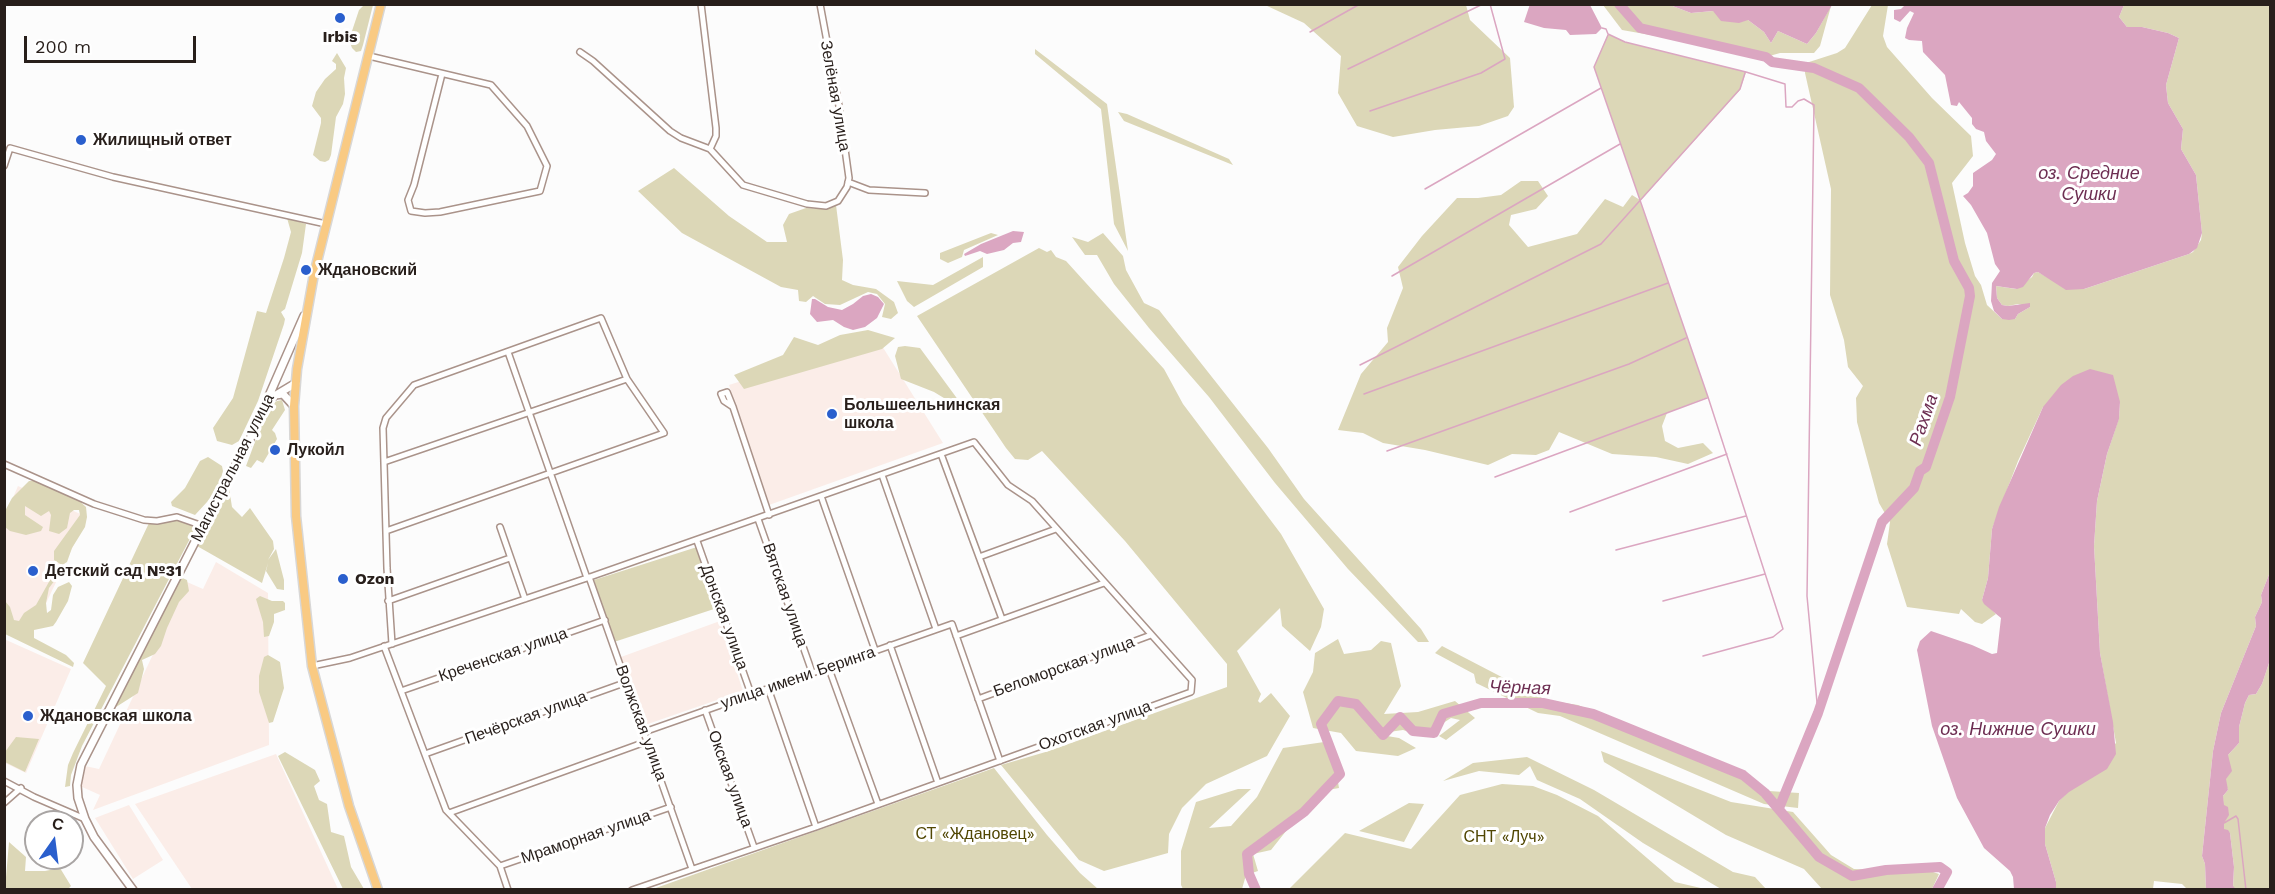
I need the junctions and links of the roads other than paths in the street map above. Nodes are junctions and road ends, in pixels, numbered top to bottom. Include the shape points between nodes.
1 (381, 4) edge
2 (701, 4) edge
3 (820, 4) edge
4 (580, 52) dead end
5 (369, 56) junction
6 (442, 74) junction
7 (710, 149) junction
8 (4, 166) edge
9 (847, 184) junction
10 (925, 193) dead end
11 (326, 224) junction
12 (306, 311) junction
13 (508, 352) junction
14 (627, 379) junction
15 (296, 383) junction
16 (272, 397) junction
17 (294, 406) junction
18 (733, 407) dead end
19 (529, 412) junction
20 (942, 453) junction
21 (384, 462) junction
22 (4, 464) edge
23 (551, 474) junction
24 (882, 475) junction
25 (821, 496) junction
26 (769, 515) junction
27 (758, 519) junction
28 (203, 526) junction
29 (500, 526) dead end
30 (1056, 529) junction
31 (386, 531) junction
32 (697, 541) junction
33 (979, 557) junction
34 (510, 558) junction
35 (589, 578) junction
36 (1104, 583) junction
37 (525, 599) junction
38 (388, 601) junction
39 (1002, 619) junction
40 (604, 620) junction
41 (936, 630) junction
42 (1151, 635) junction
43 (956, 636) junction
44 (392, 644) junction
45 (890, 645) junction
46 (384, 646) junction
47 (875, 650) junction
48 (312, 666) junction
49 (828, 666) junction
50 (812, 672) junction
51 (627, 682) junction
52 (768, 688) junction
53 (401, 691) junction
54 (751, 694) junction
55 (978, 699) junction
56 (705, 710) junction
57 (644, 732) junction
58 (648, 741) junction
59 (424, 754) junction
60 (1000, 761) junction
61 (4, 781) edge
62 (938, 783) junction
63 (21, 788) junction
64 (4, 802) edge
65 (878, 804) junction
66 (671, 807) junction
67 (64, 810) edge
68 (81, 810) edge
69 (449, 813) junction
70 (84, 819) edge
71 (816, 827) junction
72 (754, 848) junction
73 (500, 866) junction
74 (692, 869) junction
75 (133, 890) edge
76 (378, 890) edge
77 (508, 890) edge
78 (632, 890) edge

1 - 5 main road
2 - 7 street via 716,128
3 - 9 street, Зелёная улица via 839,106
4 - 7 street via 670,131
5 - 6 street
5 - 11 main road
6 - 6 street via 491,85 527,126 547,166 540,191 440,212 411,211 408,200
7 - 9 street via 742,185 807,204 826,206 838,201
8 - 11 street via 10,148 114,177
9 - 10 street via 870,190
11 - 12 main road
12 - 15 main road
12 - 16 street, Магистральная улица
13 - 14 street via 601,318
13 - 19 street, Волжская улица
13 - 21 street via 409,389 384,422
14 - 19 street
14 - 23 street via 664,433
15 - 16 street
15 - 17 main road
16 - 17 street via 284,394
16 - 28 street, Магистральная улица
17 - 48 main road via 296,516
18 - 26 street
19 - 21 street
19 - 23 street, Волжская улица
20 - 24 street
20 - 30 street via 974,442 1008,485 1032,501
20 - 33 street
21 - 31 street
22 - 28 street via 94,504 144,520 177,517
23 - 31 street
23 - 35 street, Волжская улица
24 - 25 street
24 - 41 street
25 - 26 street
25 - 47 street
26 - 27 street
27 - 32 street
27 - 50 street, Вятская улица
28 - 68 street, Магистральная улица via 81,765 77,785
29 - 34 street
30 - 33 street
30 - 36 street
31 - 38 street
32 - 35 street
32 - 54 street, Донская улица
33 - 39 street
34 - 37 street
34 - 38 street
35 - 37 street
35 - 40 street, Волжская улица
36 - 39 street
36 - 42 street
37 - 44 street
38 - 44 street
39 - 43 street
40 - 51 street, Волжская улица
40 - 53 street, Креченская улица
41 - 43 street, улица имени Беринга via 952,624
41 - 45 street, улица имени Беринга
42 - 55 street, Беломорская улица
42 - 60 street, Охотская улица via 1192,680 1191,692
43 - 55 street
44 - 46 street
45 - 47 street, улица имени Беринга
45 - 62 street
46 - 48 street
46 - 53 street
47 - 49 street, улица имени Беринга
48 - 76 main road via 349,806
49 - 50 street, улица имени Беринга
49 - 65 street
50 - 52 street, улица имени Беринга
51 - 57 street, Волжская улица
51 - 59 street, Печёрская улица
52 - 54 street, улица имени Беринга
52 - 71 street
53 - 59 street
54 - 56 street, улица имени Беринга
55 - 60 street
56 - 57 street, улица имени Беринга
56 - 72 street, Окская улица
57 - 58 street, Волжская улица
58 - 66 street, Волжская улица
58 - 69 street
59 - 69 street
60 - 62 street, Охотская улица
61 - 63 street
62 - 65 street, Охотская улица
63 - 64 street
63 - 67 street
65 - 71 street, Охотская улица
66 - 73 street, Мраморная улица
66 - 74 street, Волжская улица
69 - 73 street
70 - 75 street
71 - 72 street, Охотская улица
72 - 74 street, Охотская улица
73 - 77 street
74 - 78 street, Охотская улица

